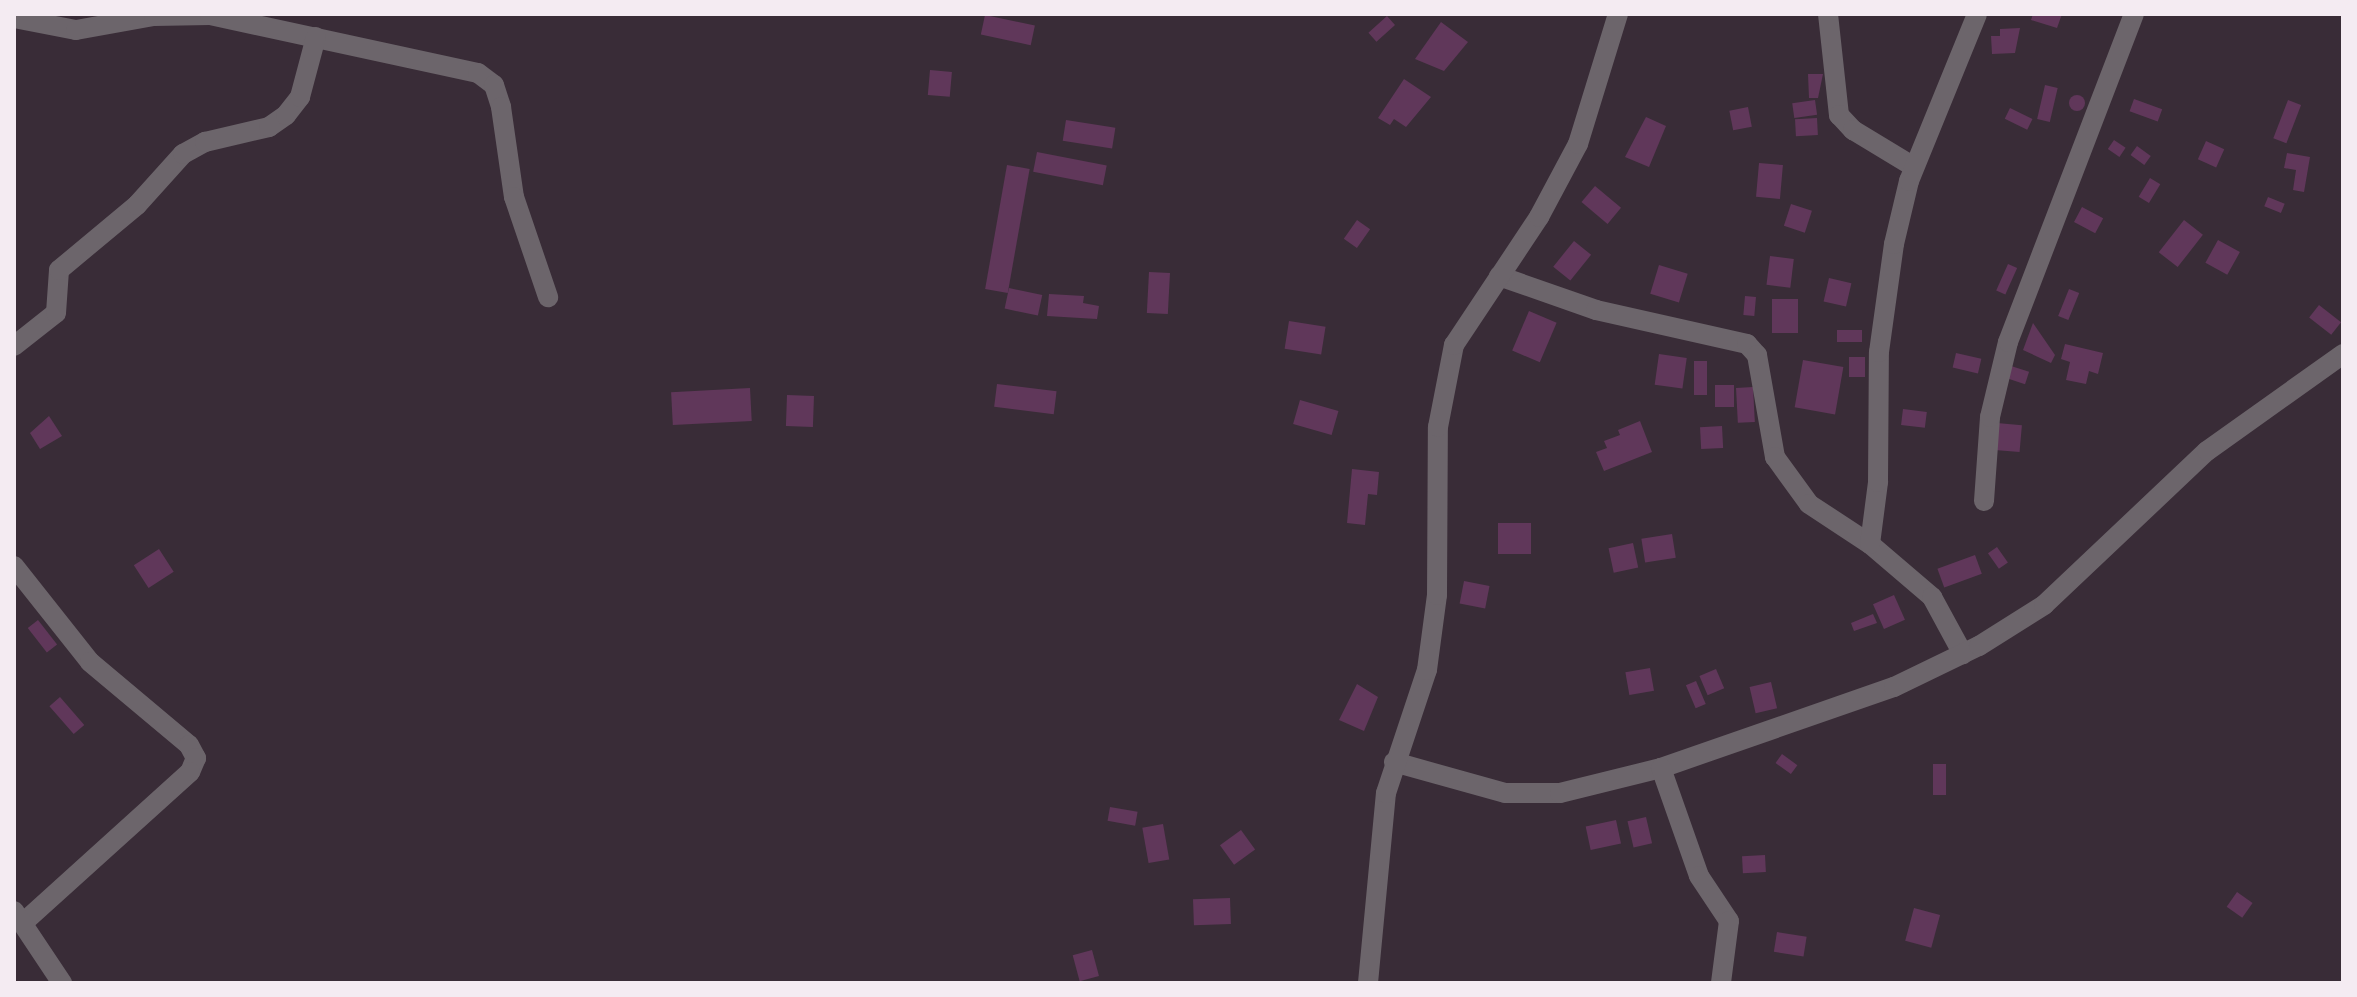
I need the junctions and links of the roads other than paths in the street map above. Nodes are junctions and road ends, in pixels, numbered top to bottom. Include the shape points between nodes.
1 (1618, 14) edge
2 (1828, 14) edge
3 (1977, 14) edge
4 (2134, 14) edge
5 (14, 18) edge
6 (316, 37) junction
7 (1914, 167) junction
8 (1499, 276) junction
9 (548, 297) dead end
10 (14, 346) edge
11 (2343, 354) edge
12 (1984, 501) dead end
13 (1870, 544) junction
14 (14, 566) edge
15 (1963, 654) junction
16 (1394, 762) junction
17 (1661, 768) junction
18 (18, 917) edge
19 (62, 983) edge
20 (1368, 983) edge
21 (1721, 983) edge

1 - 8 street via 1578,144 1539,217
2 - 7 street via 1839,115 1853,130
3 - 7 street
4 - 12 street via 2008,342 1992,405
5 - 6 street via 76,30 154,16 210,15
6 - 9 street via 478,73 494,85 514,197
6 - 10 street via 300,97 286,115 269,127 205,142 183,154 137,205 59,270 56,313
7 - 13 street via 1884,302 1878,482
8 - 13 street via 1596,310 1747,344 1757,355 1775,457 1809,504
8 - 16 street via 1459,331 1445,385 1435,497 1440,565 1427,670
11 - 15 street via 2207,451 2044,605
13 - 15 street via 1932,597
14 - 18 street via 90,662 189,745 196,758 190,772
15 - 17 street via 1846,706
16 - 17 street via 1505,793 1537,795
16 - 20 street via 1386,793
17 - 21 street via 1699,876 1729,921
18 - 19 street

